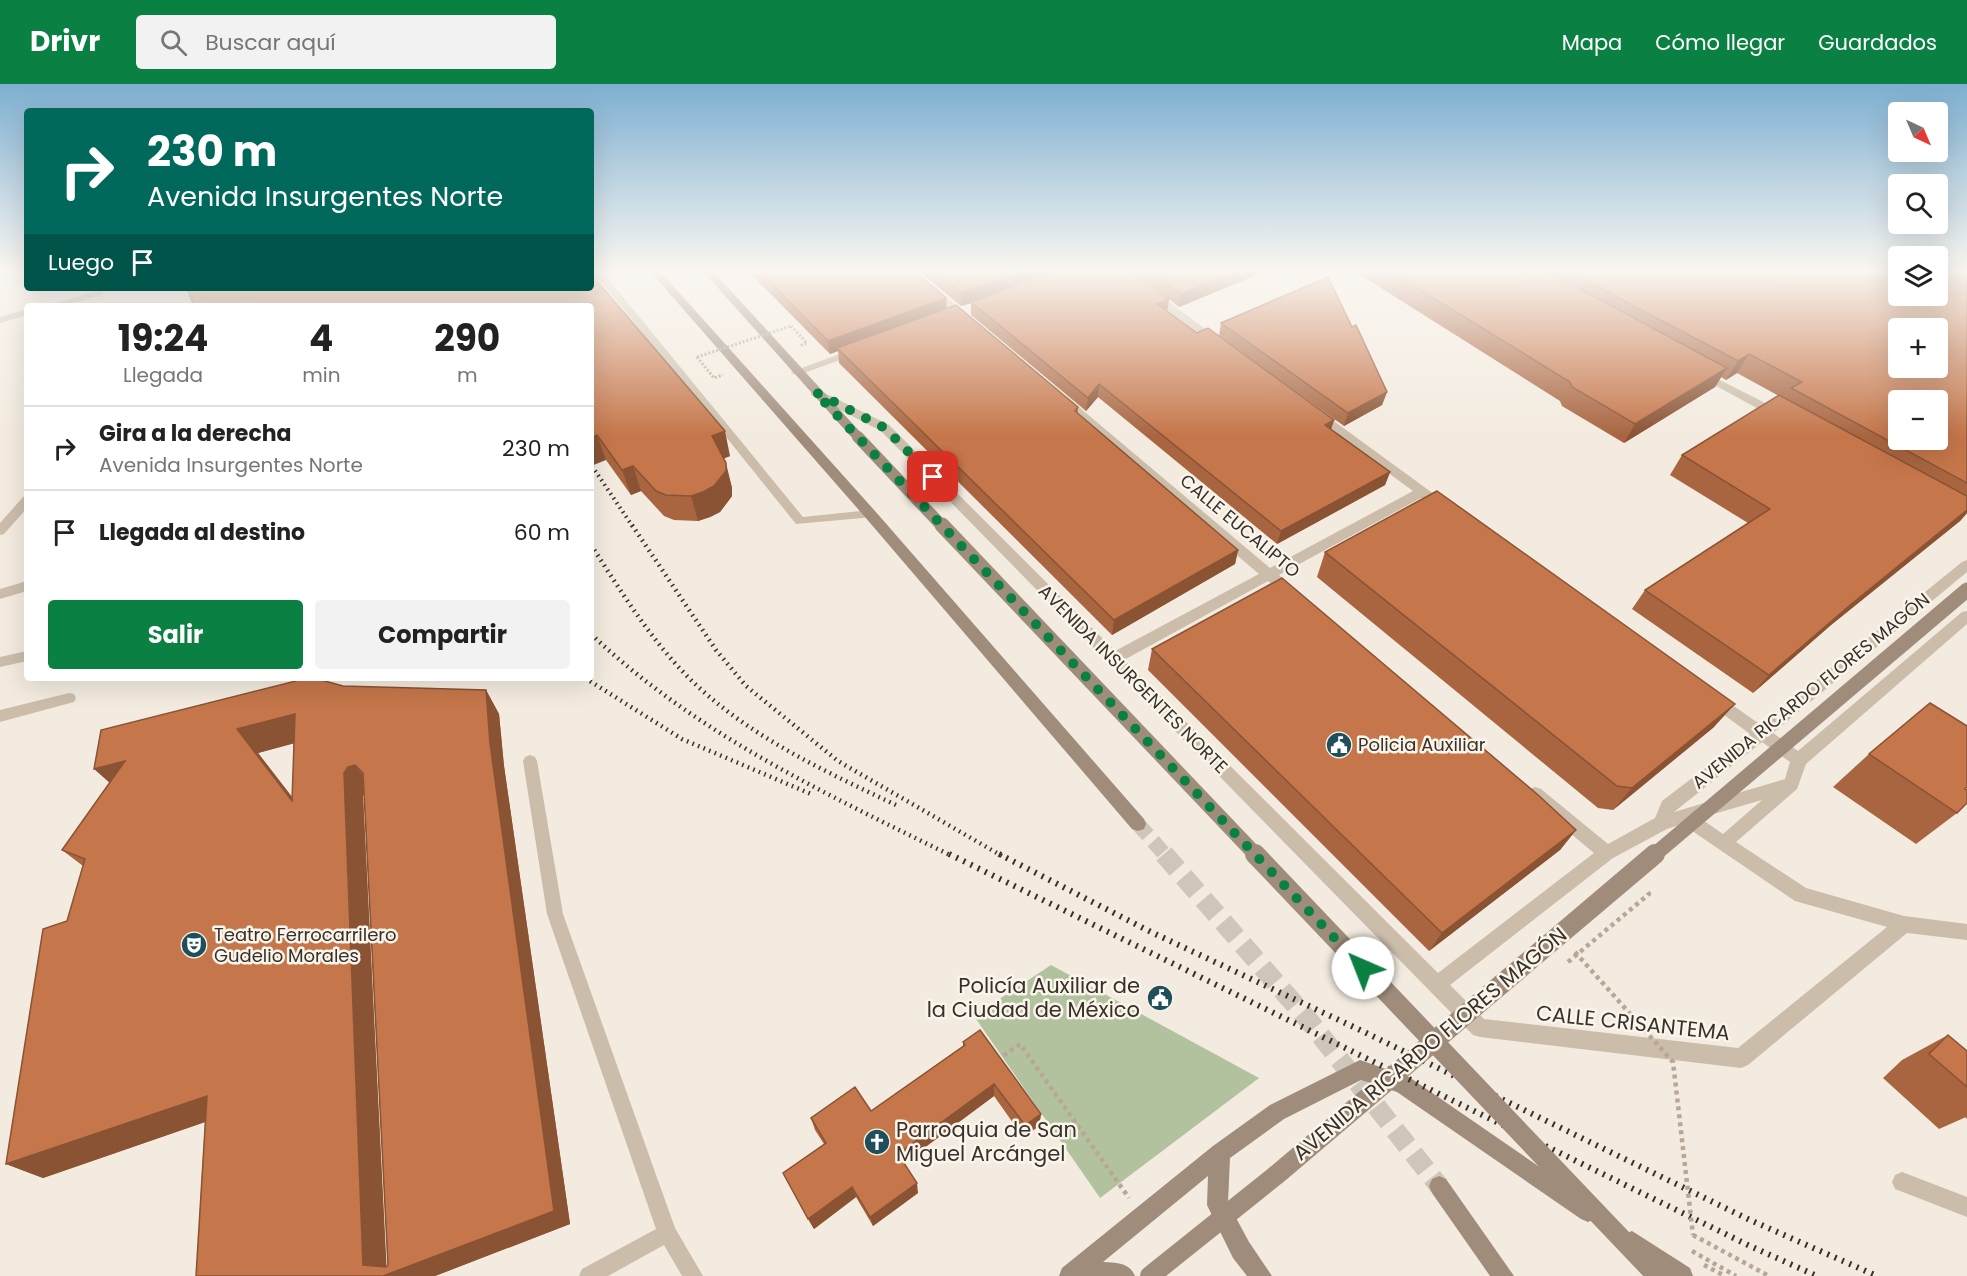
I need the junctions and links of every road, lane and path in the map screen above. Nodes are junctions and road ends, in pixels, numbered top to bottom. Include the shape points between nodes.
1 (640, 325) edge
2 (702, 325) edge
3 (755, 325) edge
4 (974, 325) edge
5 (1193, 325) edge
6 (979, 329) edge
7 (807, 343) dead end
8 (872, 345) edge
9 (1231, 352) edge
10 (1686, 365) edge
11 (797, 372) junction
12 (714, 378) dead end
13 (1051, 390) edge
14 (815, 392) junction
15 (1308, 408) edge
16 (1790, 422) edge
17 (1422, 492) junction
18 (24, 503) edge
19 (1451, 513) edge
20 (870, 514) junction
21 (0, 531) edge
22 (1967, 564) edge
23 (1269, 574) junction
24 (24, 587) edge
25 (1967, 590) edge
26 (0, 594) edge
27 (1305, 604) edge
28 (1967, 616) edge
29 (24, 657) edge
30 (1113, 659) junction
31 (0, 662) edge
32 (1703, 692) edge
33 (69, 698) dead end
34 (0, 716) edge
35 (1761, 734) junction
36 (1799, 760) junction
37 (530, 761) dead end
38 (1791, 784) junction
39 (1525, 785) edge
40 (1668, 806) junction
41 (1683, 816) junction
42 (1662, 823) junction
43 (1138, 824) tunnel mouth
44 (1724, 843) junction
45 (1607, 853) junction
46 (1904, 924) junction
47 (1967, 932) edge
48 (1570, 947) dead end
49 (1436, 985) junction
50 (994, 1061) edge
51 (1220, 1153) junction
52 (1902, 1182) dead end
53 (1439, 1185) tunnel mouth
54 (1967, 1207) edge
55 (1142, 1216) junction
56 (667, 1233) junction
57 (1684, 1254) dead end
58 (1073, 1274) edge
59 (589, 1276) edge
60 (693, 1276) edge
61 (1124, 1276) edge
62 (1150, 1276) edge
63 (1261, 1276) edge
64 (1503, 1276) edge
65 (1657, 1276) edge
66 (1682, 1276) edge
67 (1736, 1276) edge
68 (1769, 1276) edge

1 - 20 lane via 800,520
2 - 20 main road
3 - 11 main road, AVENIDA INSURGENTES NORTE
4 - 6 street
5 - 9 street
7 - 12 path, bridge via 791,326 697,357
8 - 11 street
10 - 16 street
11 - 14 main road, AVENIDA INSURGENTES NORTE
13 - 23 street, CALLE EUCALIPTO
14 - 30 street, AVENIDA INSURGENTES NORTE via 885,428
14 - 65 main road, AVENIDA INSURGENTES NORTE, bridge
15 - 17 street
17 - 19 street
17 - 23 street
18 - 21 lane
20 - 43 main road
22 - 35 street, AVENIDA RICARDO FLORES MAGÓN
23 - 27 street, CALLE EUCALIPTO
23 - 30 street
24 - 26 lane
25 - 62 main road, AVENIDA RICARDO FLORES MAGÓN, bridge via 1275,1176
28 - 36 street
29 - 31 lane
30 - 49 street, AVENIDA INSURGENTES NORTE
32 - 35 street
33 - 34 lane
35 - 36 street
35 - 40 street, AVENIDA RICARDO FLORES MAGÓN
36 - 38 street
37 - 56 lane via 555,914
38 - 41 street, AVENIDA RICARDO FLORES MAGÓN
38 - 44 street
39 - 45 street
40 - 41 street
40 - 42 street
41 - 42 street, AVENIDA RICARDO FLORES MAGÓN
41 - 44 street
42 - 45 street, AVENIDA RICARDO FLORES MAGÓN
44 - 46 street via 1801,895
45 - 49 street, AVENIDA RICARDO FLORES MAGÓN
46 - 47 street
46 - 49 street, CALLE CRISANTEMA via 1741,1058 1480,1028
48 - 68 path, bridge via 1673,1062 1694,1234
50 - 55 path via 1020,1044
51 - 55 main road
51 - 63 main road via 1217,1205 1240,1250
51 - 66 main road via 1277,1112 1360,1070 1402,1084
52 - 54 street
53 - 64 main road
55 - 58 main road
56 - 59 lane
56 - 60 lane
57 - 67 path via 1685,1247
58 - 61 main road

